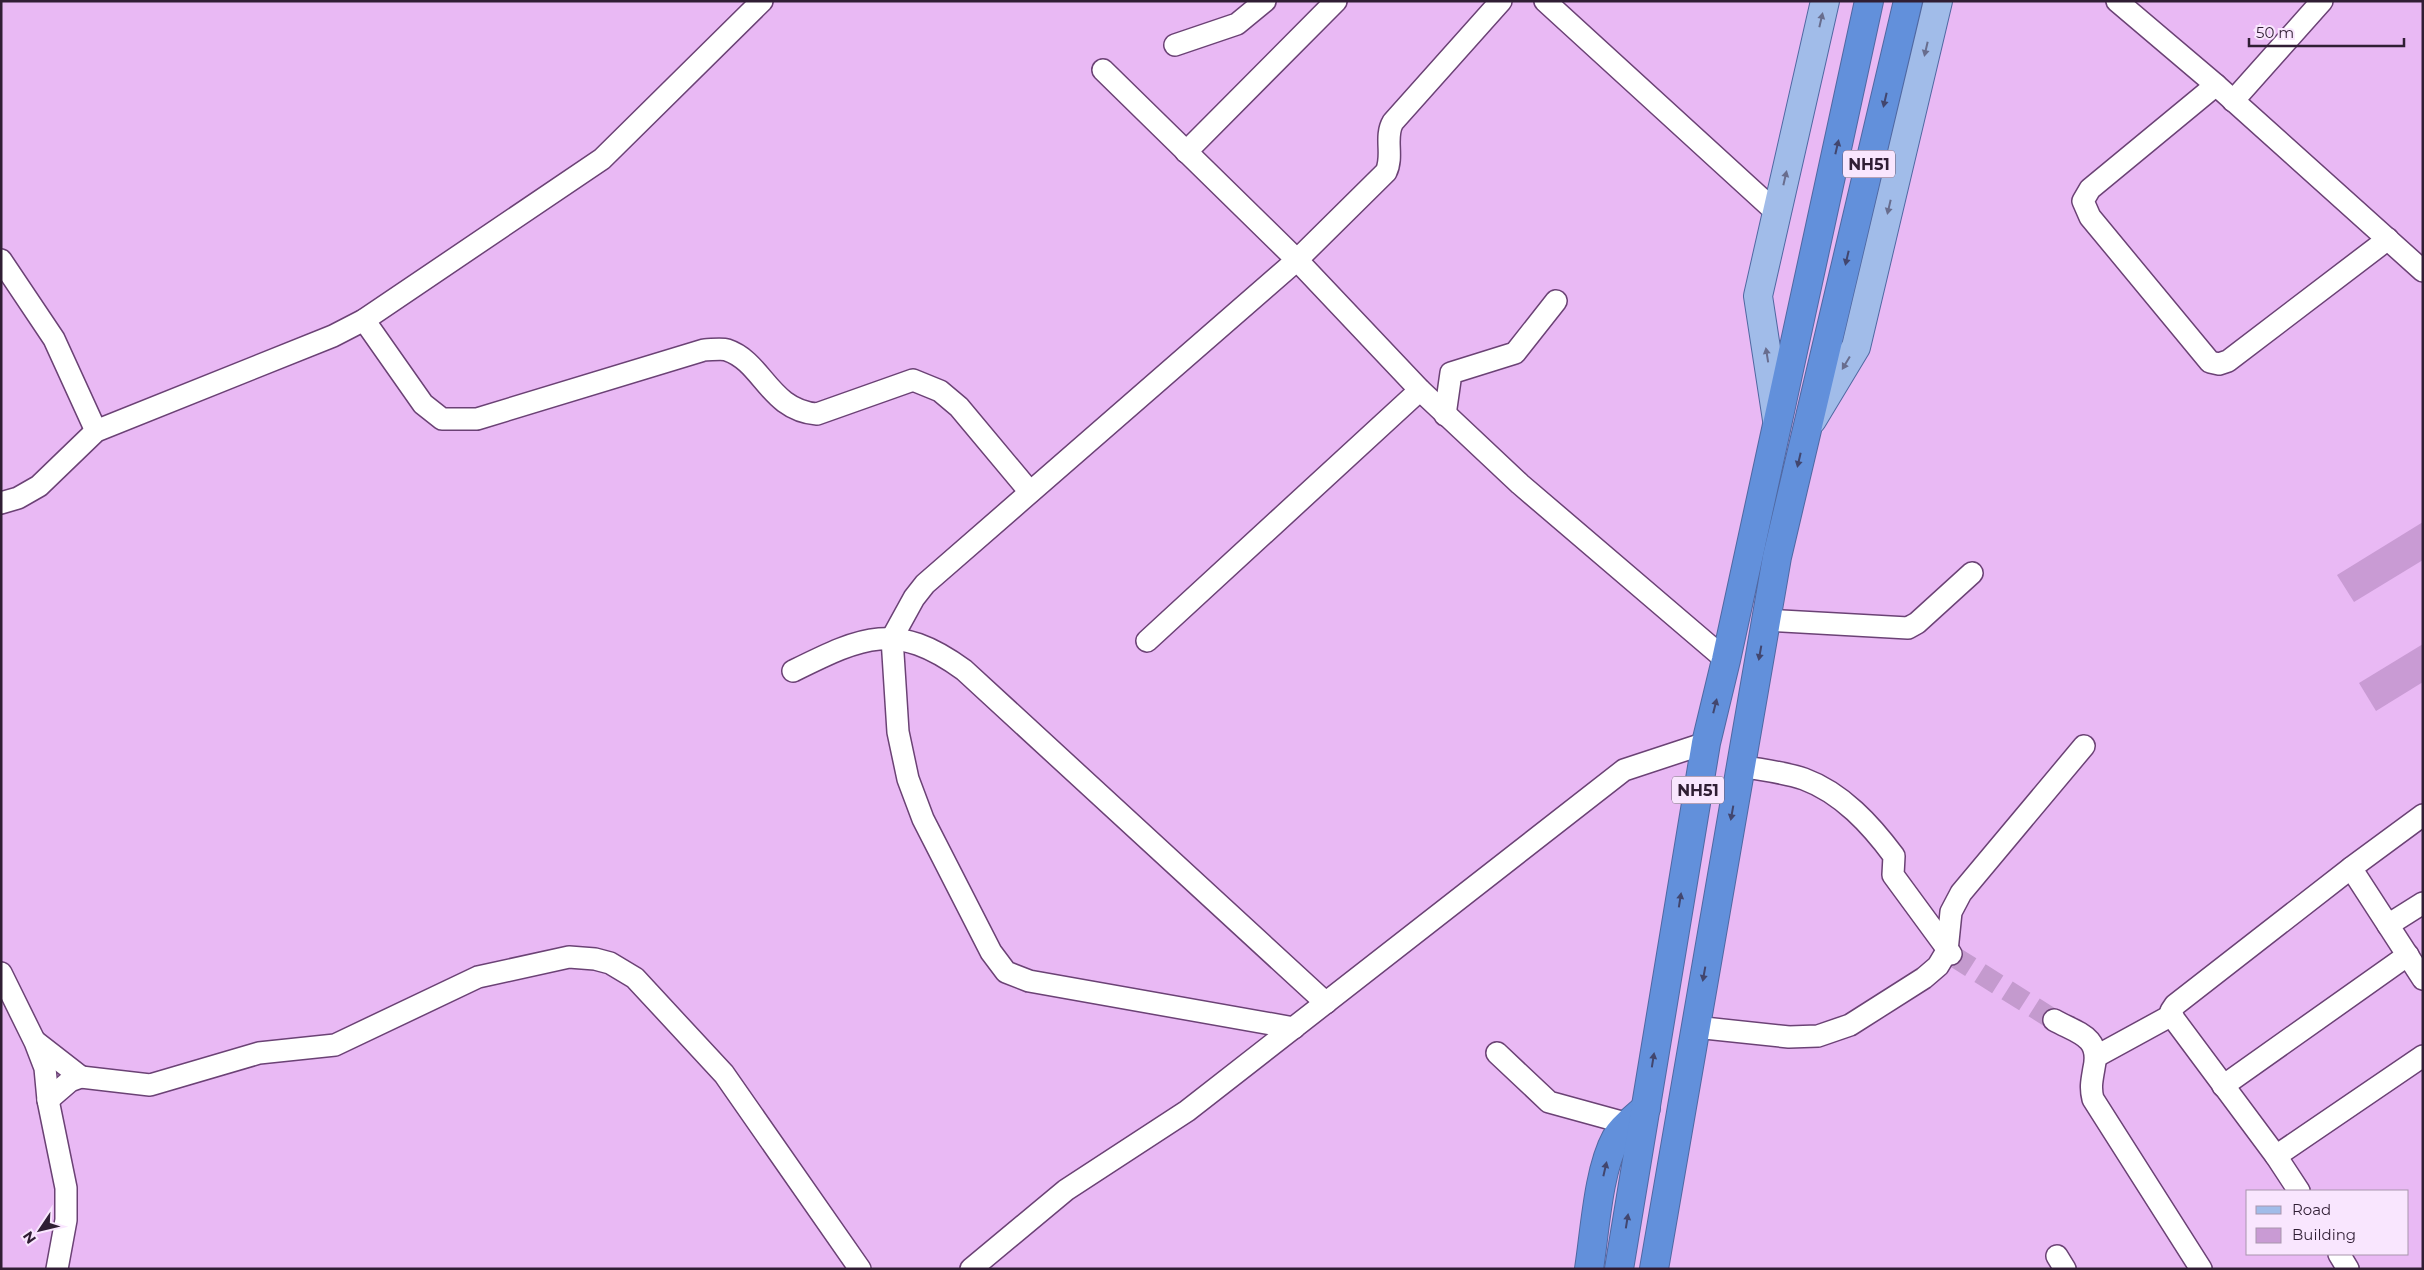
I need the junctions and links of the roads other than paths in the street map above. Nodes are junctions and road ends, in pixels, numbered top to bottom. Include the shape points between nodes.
1 (762, 1) edge
2 (1266, 1) edge
3 (1336, 1) edge
4 (1501, 1) edge
5 (1545, 1) edge
6 (1826, 1) edge
7 (1869, 1) edge
8 (1908, 1) edge
9 (1938, 1) edge
10 (2117, 1) edge
11 (2322, 1) edge
12 (1175, 45) dead end
13 (1103, 70) dead end
14 (2216, 85) junction
15 (2233, 101) junction
16 (1186, 152) junction
17 (1777, 213) junction
18 (2388, 239) junction
19 (1, 260) edge
20 (1297, 260) junction
21 (2423, 271) edge
22 (1556, 301) dead end
23 (364, 320) junction
24 (1420, 390) junction
25 (1445, 414) junction
26 (1778, 420) junction
27 (1807, 428) junction
28 (96, 431) junction
29 (1030, 492) junction
30 (1, 503) edge
31 (1972, 573) dead end
32 (1766, 620) junction
33 (892, 638) junction
34 (1147, 641) dead end
35 (1726, 660) junction
36 (793, 671) dead end
37 (1706, 743) junction
38 (2084, 746) dead end
39 (1740, 766) junction
40 (2423, 815) edge
41 (2351, 868) junction
42 (2423, 902) edge
43 (2388, 925) junction
44 (1950, 953) junction
45 (2408, 955) junction
46 (1, 973) edge
47 (2423, 979) edge
48 (1326, 1003) junction
49 (2172, 1015) junction
50 (2054, 1020) tunnel mouth
51 (1695, 1027) junction
52 (1294, 1028) junction
53 (35, 1042) junction
54 (1497, 1053) dead end
55 (2097, 1056) junction
56 (2423, 1056) edge
57 (81, 1077) junction
58 (2223, 1086) junction
59 (48, 1100) junction
60 (1637, 1116) junction
61 (2276, 1156) junction
62 (2298, 1190) edge
63 (2340, 1255) edge
64 (56, 1269) edge
65 (860, 1269) edge
66 (971, 1269) edge
67 (1589, 1269) edge
68 (1619, 1269) edge
69 (1654, 1269) edge
70 (2202, 1269) edge
71 (2348, 1269) edge

1 - 23 street via 602,158
2 - 12 street via 1237,24
3 - 16 street
4 - 20 street via 1393,122 1386,172
5 - 17 street
17 -> 6 main road
26 -> 7 highway, NH51
8 -> 27 highway, NH51
9 -> 27 main road via 1856,347
10 - 14 street
11 - 15 street
13 - 16 street
14 - 15 street
14 - 18 street via 2090,189 2083,201 2090,217 2210,362 2228,361
15 - 18 street
16 - 20 street
26 -> 17 main road via 1758,296
18 - 21 street
19 - 28 street via 54,339
20 - 24 street
20 - 29 street
22 - 25 street via 1515,353 1452,373
23 - 28 street via 333,336
23 - 29 street via 423,404 442,418 477,419 704,350 727,350 743,360 785,404 804,413 817,414 913,380 940,391 960,407
24 - 25 street
24 - 34 street
25 - 35 street via 1520,484
26 - 35 highway, NH51
27 -> 32 highway, NH51 via 1776,557
28 - 30 street via 39,486
29 - 33 street via 919,590
31 - 32 street via 1908,628
32 -> 39 highway, NH51
33 - 36 street via 873,638 850,644
33 - 48 street via 932,649 964,670
33 - 52 street via 898,732 915,801 991,952 1006,972 1029,982
37 -> 35 highway, NH51
37 - 48 street via 1624,770
60 -> 37 highway, NH51
38 - 44 street via 1961,893 1951,912
39 - 44 street via 1806,780 1833,795 1864,820 1894,856 1893,875
39 -> 51 highway, NH51
40 - 41 street
41 - 43 street
41 - 49 street via 2175,1005
42 - 43 street
43 - 45 street
44 - 51 street via 1924,978 1850,1025 1818,1036 1789,1037
45 - 47 street
45 - 58 street
46 - 53 street
48 - 52 street
49 - 55 street
49 - 58 street
50 - 55 street via 2088,1039
51 - 69 highway, NH51
52 - 66 street via 1187,1111 1066,1190
53 - 57 street
53 - 59 street via 44,1068
54 - 60 street via 1549,1102
55 - 70 street via 2090,1086 2093,1099
56 - 61 street
57 - 59 street via 70,1081
57 - 65 street via 150,1085 259,1053 335,1046 478,977 568,957 595,959 610,963 634,978 727,1077
58 - 61 street
59 - 64 street via 66,1188 66,1220
67 -> 60 highway via 1605,1167 1617,1136
68 -> 60 highway, NH51
61 - 62 street
63 - 71 street

